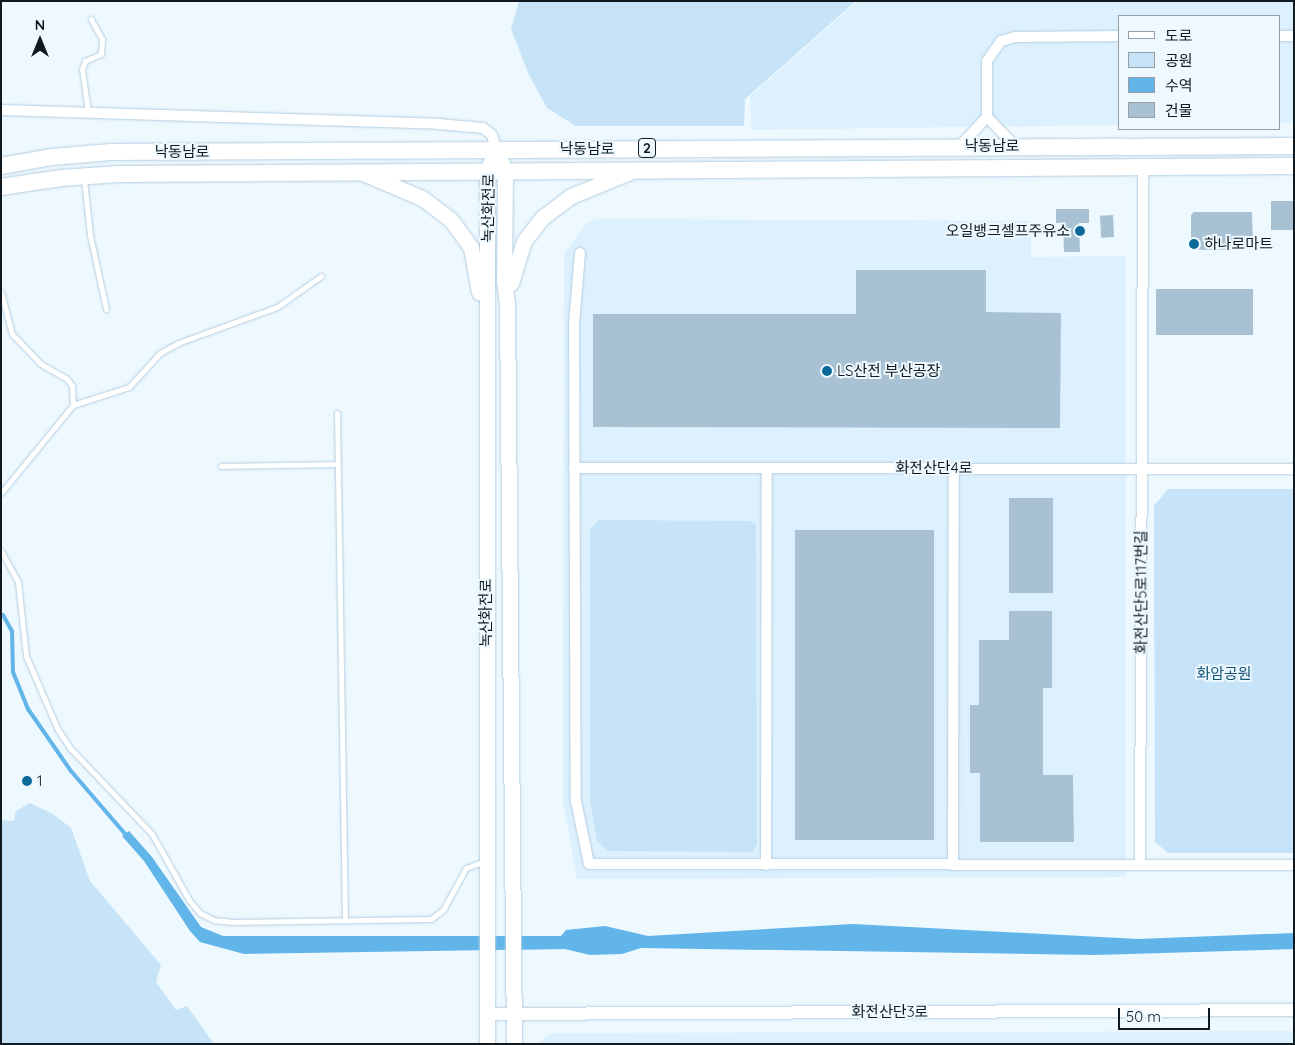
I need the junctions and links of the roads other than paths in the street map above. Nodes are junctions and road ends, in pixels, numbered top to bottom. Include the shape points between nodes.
1 (91, 18) dead end
2 (1118, 36) edge
3 (1280, 36) edge
4 (1294, 36) edge
5 (1, 110) edge
6 (88, 112) junction
7 (987, 117) junction
8 (960, 146) junction
9 (1014, 146) junction
10 (1294, 146) edge
11 (496, 150) junction
12 (1, 166) edge
13 (1143, 166) junction
14 (1294, 166) edge
15 (634, 170) junction
16 (487, 171) junction
17 (505, 171) junction
18 (362, 172) junction
19 (84, 176) junction
20 (1, 187) edge
21 (580, 253) dead end
22 (321, 276) dead end
23 (1, 292) edge
24 (508, 304) junction
25 (106, 309) dead end
26 (486, 340) junction
27 (73, 405) junction
28 (337, 413) dead end
29 (338, 464) junction
30 (221, 466) dead end
31 (574, 468) junction
32 (768, 468) junction
33 (954, 468) junction
34 (1142, 469) junction
35 (1294, 470) edge
36 (1, 493) edge
37 (1, 551) edge
38 (485, 861) junction
39 (766, 865) junction
40 (953, 865) junction
41 (1140, 865) junction
42 (1294, 865) edge
43 (345, 920) junction
44 (1294, 1010) edge
45 (486, 1014) junction
46 (514, 1014) junction
47 (486, 1044) edge
48 (514, 1044) edge

1 - 6 lane via 102,39 101,54 84,61 82,69
2 - 7 street via 1015,37 1001,41 987,61
3 - 4 street
5 - 6 street
6 - 11 street via 474,127 483,128 492,135
7 - 8 street
7 - 9 street
8 - 9 main road, 낙동남로 / 2
8 - 11 main road, 낙동남로 / 2
9 - 10 main road, 낙동남로 / 2
11 - 12 main road, 낙동남로 / 2 via 111,152
11 - 16 main road, 녹산화전로
11 - 17 main road, 녹산화전로
13 - 14 main road, 낙동남로 / 2
13 - 15 main road, 낙동남로 / 2
13 - 34 street, 화전산단5로117번길
15 - 17 main road, 낙동남로 / 2
15 - 24 main road via 571,196 532,227 516,259
16 - 17 main road, 낙동남로 / 2
16 - 18 main road, 낙동남로 / 2
16 - 26 main road, 녹산화전로
17 - 24 main road, 녹산화전로 via 504,280
18 - 19 main road, 낙동남로 / 2
18 - 26 main road via 422,198 451,220 464,236 476,267
19 - 20 main road, 낙동남로 / 2
19 - 25 lane via 90,235
21 - 31 street via 574,324
22 - 27 lane via 277,307 178,343 160,353 129,387
23 - 27 lane via 12,334 41,364 67,379 72,386
24 - 46 main road, 녹산화전로
26 - 38 main road, 녹산화전로
27 - 36 lane
28 - 29 lane
29 - 30 lane
29 - 43 lane
31 - 32 street, 화전산단4로
31 - 39 street via 576,800 589,864
32 - 33 street, 화전산단4로
32 - 39 street
33 - 34 street, 화전산단4로
33 - 40 street
34 - 35 street, 화전산단4로
34 - 41 street, 화전산단5로117번길
37 - 43 lane via 18,582 26,656 58,730 71,749 152,834 189,900 200,913 214,920 234,922
38 - 43 lane via 466,868 460,875 438,917
38 - 45 main road, 녹산화전로
39 - 40 street
40 - 41 street
41 - 42 street
44 - 46 street, 화전산단3로
45 - 46 street, 화전산단3로
45 - 47 main road, 녹산화전로
46 - 48 main road, 녹산화전로

